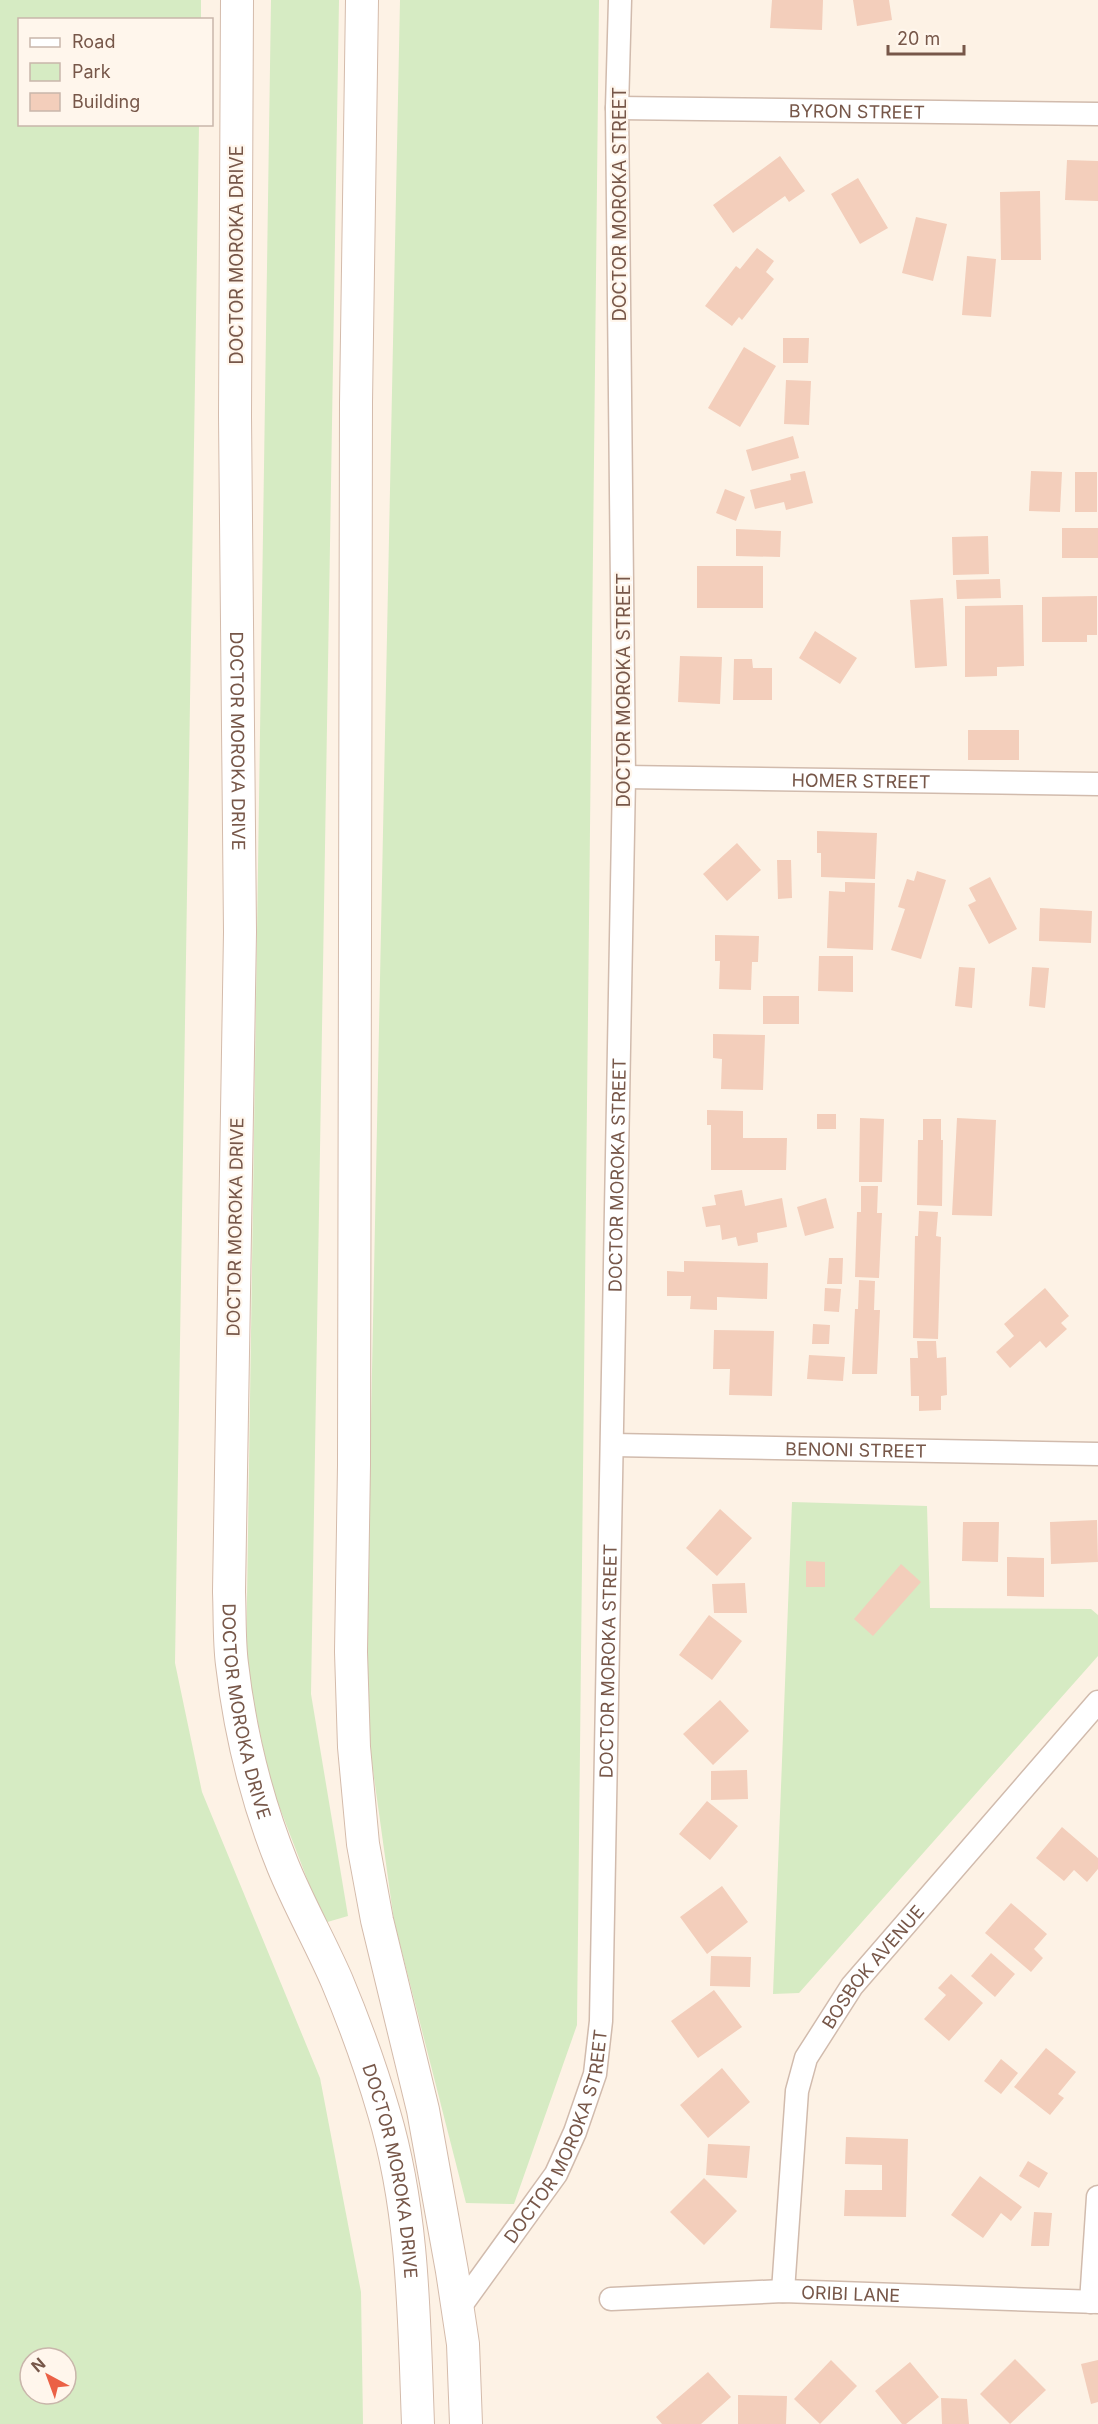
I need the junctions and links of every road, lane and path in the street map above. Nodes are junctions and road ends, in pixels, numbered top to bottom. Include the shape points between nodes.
1 (237, 0) edge
2 (362, 0) edge
3 (620, 0) edge
4 (617, 108) junction
5 (1098, 114) edge
6 (624, 777) junction
7 (1098, 784) edge
8 (613, 1445) junction
9 (1098, 1454) edge
10 (1098, 1702) edge
11 (1098, 2197) edge
12 (783, 2291) junction
13 (611, 2299) dead end
14 (1094, 2302) edge
15 (457, 2311) junction
16 (418, 2424) edge
17 (466, 2424) edge

1 - 16 street, DOCTOR MOROKA DRIVE via 235,416 240,932 231,1662 262,1806 284,1866 361,2038 398,2167 413,2292
2 - 15 street via 356,427 351,1652 354,1748 363,1844 377,1920 423,2110
3 - 4 street, DOCTOR MOROKA STREET
4 - 5 street, BYRON STREET
4 - 6 street, DOCTOR MOROKA STREET
6 - 7 street, HOMER STREET
6 - 8 street, DOCTOR MOROKA STREET
8 - 9 street, BENONI STREET
8 - 15 street, DOCTOR MOROKA STREET via 601,2020 595,2074 556,2174
10 - 12 street, BOSBOK AVENUE via 852,1986 806,2058 797,2091
11 - 14 street
12 - 13 street, ORIBI LANE
12 - 14 street, ORIBI LANE
15 - 17 street via 463,2344

